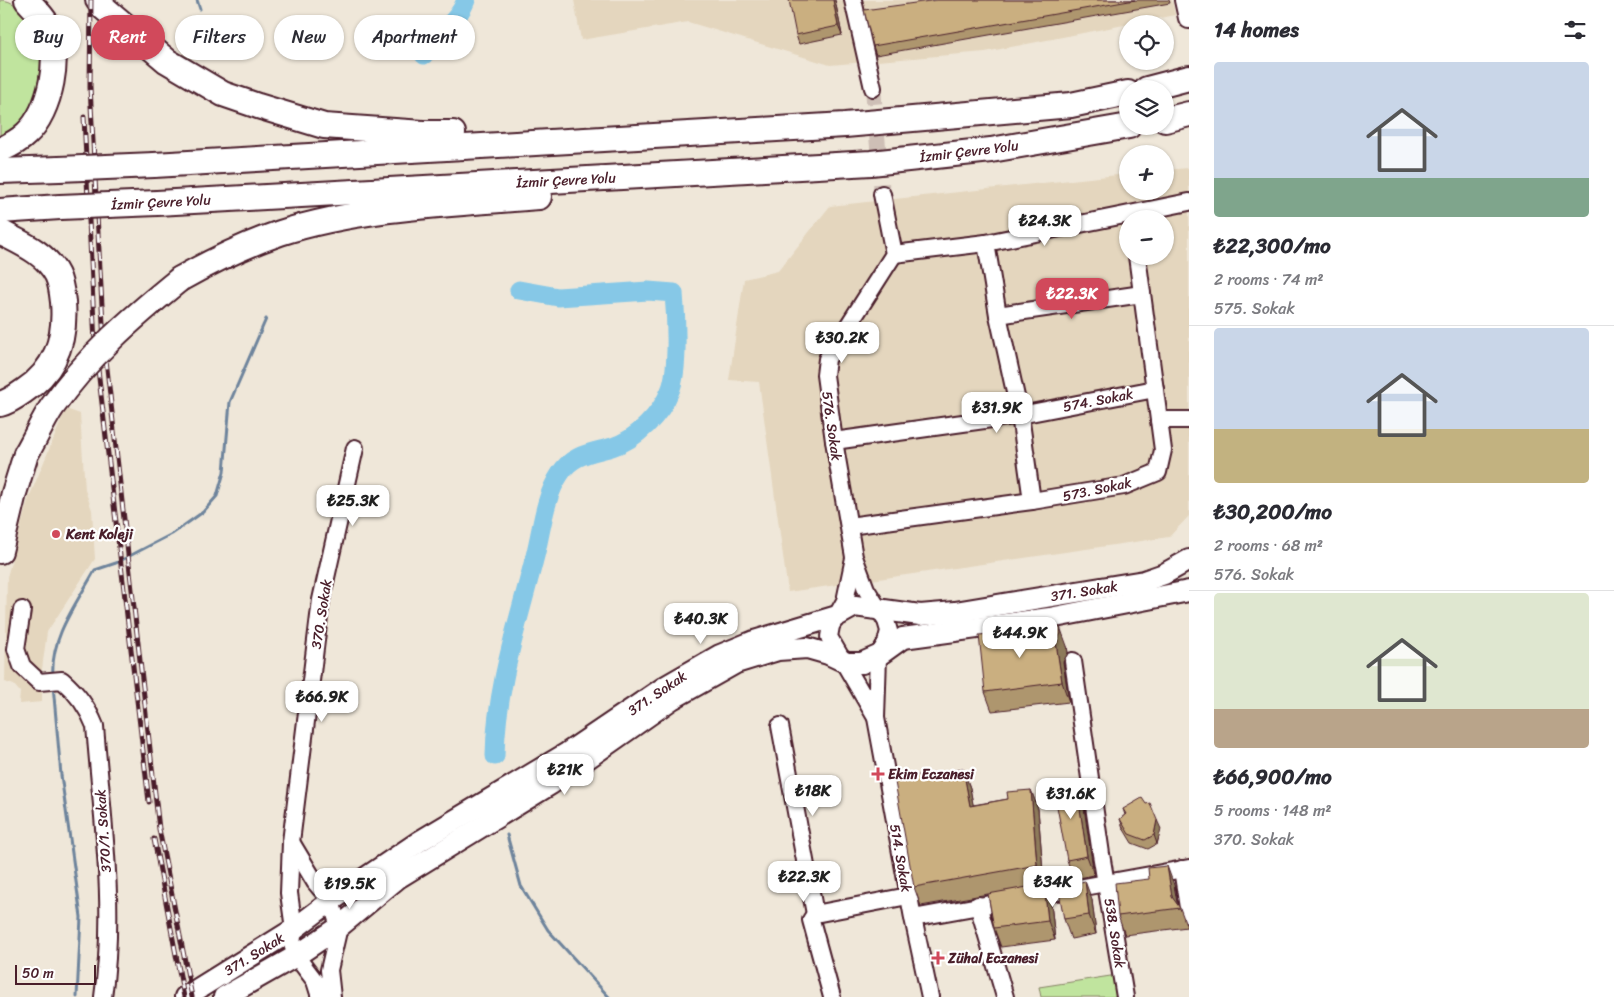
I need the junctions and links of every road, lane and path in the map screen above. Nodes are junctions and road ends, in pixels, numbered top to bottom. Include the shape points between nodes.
1 (27, 0) edge
2 (98, 0) edge
3 (856, 0) edge
4 (1185, 0) edge
5 (1189, 18) edge
6 (1189, 78) edge
7 (1174, 82) edge
8 (873, 88) tunnel mouth
9 (1119, 95) edge
10 (1189, 114) edge
11 (1174, 118) edge
12 (1119, 128) edge
13 (581, 140) junction
14 (0, 150) edge
15 (789, 167) junction
16 (0, 170) edge
17 (882, 194) tunnel mouth
18 (1189, 202) edge
19 (1156, 210) edge
20 (0, 211) edge
21 (1119, 218) edge
22 (0, 232) edge
23 (986, 243) junction
24 (894, 254) junction
25 (1138, 265) edge
26 (1142, 294) junction
27 (998, 315) junction
28 (1154, 389) junction
29 (0, 404) edge
30 (1020, 415) junction
31 (1159, 420) junction
32 (1189, 420) edge
33 (834, 441) junction
34 (355, 448) dead end
35 (1032, 501) junction
36 (849, 526) junction
37 (0, 551) edge
38 (854, 557) junction
39 (1189, 560) edge
40 (1189, 591) edge
41 (22, 610) dead end
42 (878, 611) junction
43 (837, 616) junction
44 (878, 656) junction
45 (1073, 661) dead end
46 (847, 663) junction
47 (876, 718) junction
48 (780, 726) dead end
49 (291, 842) junction
50 (1186, 868) edge
51 (1106, 883) junction
52 (908, 896) junction
53 (331, 901) junction
54 (978, 905) junction
55 (815, 914) junction
56 (1189, 914) edge
57 (912, 918) junction
58 (339, 928) junction
59 (294, 930) junction
60 (296, 956) junction
61 (330, 980) junction
62 (104, 996) edge
63 (185, 997) edge
64 (224, 997) edge
65 (320, 997) edge
66 (332, 997) edge
67 (343, 997) edge
68 (832, 997) edge
69 (930, 997) edge
70 (1005, 997) edge
71 (1125, 997) edge

1 - 14 highway via 47,25 54,62 53,77 39,118 28,133
2 - 13 highway via 167,61 223,94 324,126
3 - 8 street
4 - 5 main road
6 - 7 highway
9 - 13 highway via 1071,105 845,125
10 - 11 highway
12 - 15 highway, İzmir Çevre Yolu via 982,151 871,163
13 - 16 highway, bridge
15 - 20 highway, İzmir Çevre Yolu, bridge
15 - 37 highway, bridge via 710,181 357,214 280,233 214,260 180,279 128,321 90,359 51,409 26,454
17 - 24 street
18 - 19 street
21 - 23 street
22 - 29 highway via 38,252 57,275 62,291 64,321 60,348 46,372 35,384
23 - 24 street
23 - 27 street
24 - 33 street, 576. Sokak via 827,359 825,375
25 - 26 street, 573. Sokak
26 - 27 street
26 - 28 street, 573. Sokak
27 - 30 street
28 - 30 street, 574. Sokak
28 - 31 street, 573. Sokak
30 - 33 street, 574. Sokak
30 - 35 street
31 - 32 street
31 - 35 street, 573. Sokak via 1162,450 1158,472 1124,486
33 - 36 street, 576. Sokak
34 - 49 street, 370. Sokak via 321,600
35 - 36 street, 573. Sokak
36 - 38 street, 576. Sokak
38 - 42 street
38 - 43 street via 845,602
39 - 42 main road, 371. Sokak via 1144,581 956,612 920,615
40 - 44 main road, 371. Sokak via 1050,618 903,638
41 - 62 street, 370/1. Sokak via 16,649 22,666 39,682 62,680 75,691 95,726 110,933
42 - 43 main road, 371. Sokak via 855,606
42 - 44 street via 889,631
43 - 46 street via 829,636
43 - 53 main road, 371. Sokak via 754,641 694,668 567,753 420,842
44 - 46 main road, 371. Sokak via 862,663
44 - 47 street
45 - 51 street, 538. Sokak
46 - 47 street
46 - 58 main road, 371. Sokak via 807,648 778,650 736,663 672,699 551,784 398,878
47 - 52 street, 514. Sokak
48 - 55 street
49 - 53 street via 315,882
49 - 59 street, 370. Sokak via 289,893
50 - 51 street
50 - 56 street
51 - 54 street
51 - 71 street, 538. Sokak
52 - 55 street
52 - 57 street, 514. Sokak
53 - 58 street
53 - 59 main road, 371. Sokak
54 - 57 street
54 - 70 street
55 - 68 street via 810,920
57 - 69 street, 514. Sokak
58 - 60 main road, 371. Sokak
58 - 61 street via 328,970
59 - 60 street, 370. Sokak via 292,944
59 - 63 main road, 371. Sokak
60 - 64 main road, 371. Sokak
60 - 65 street via 315,981
61 - 66 street
61 - 67 street

